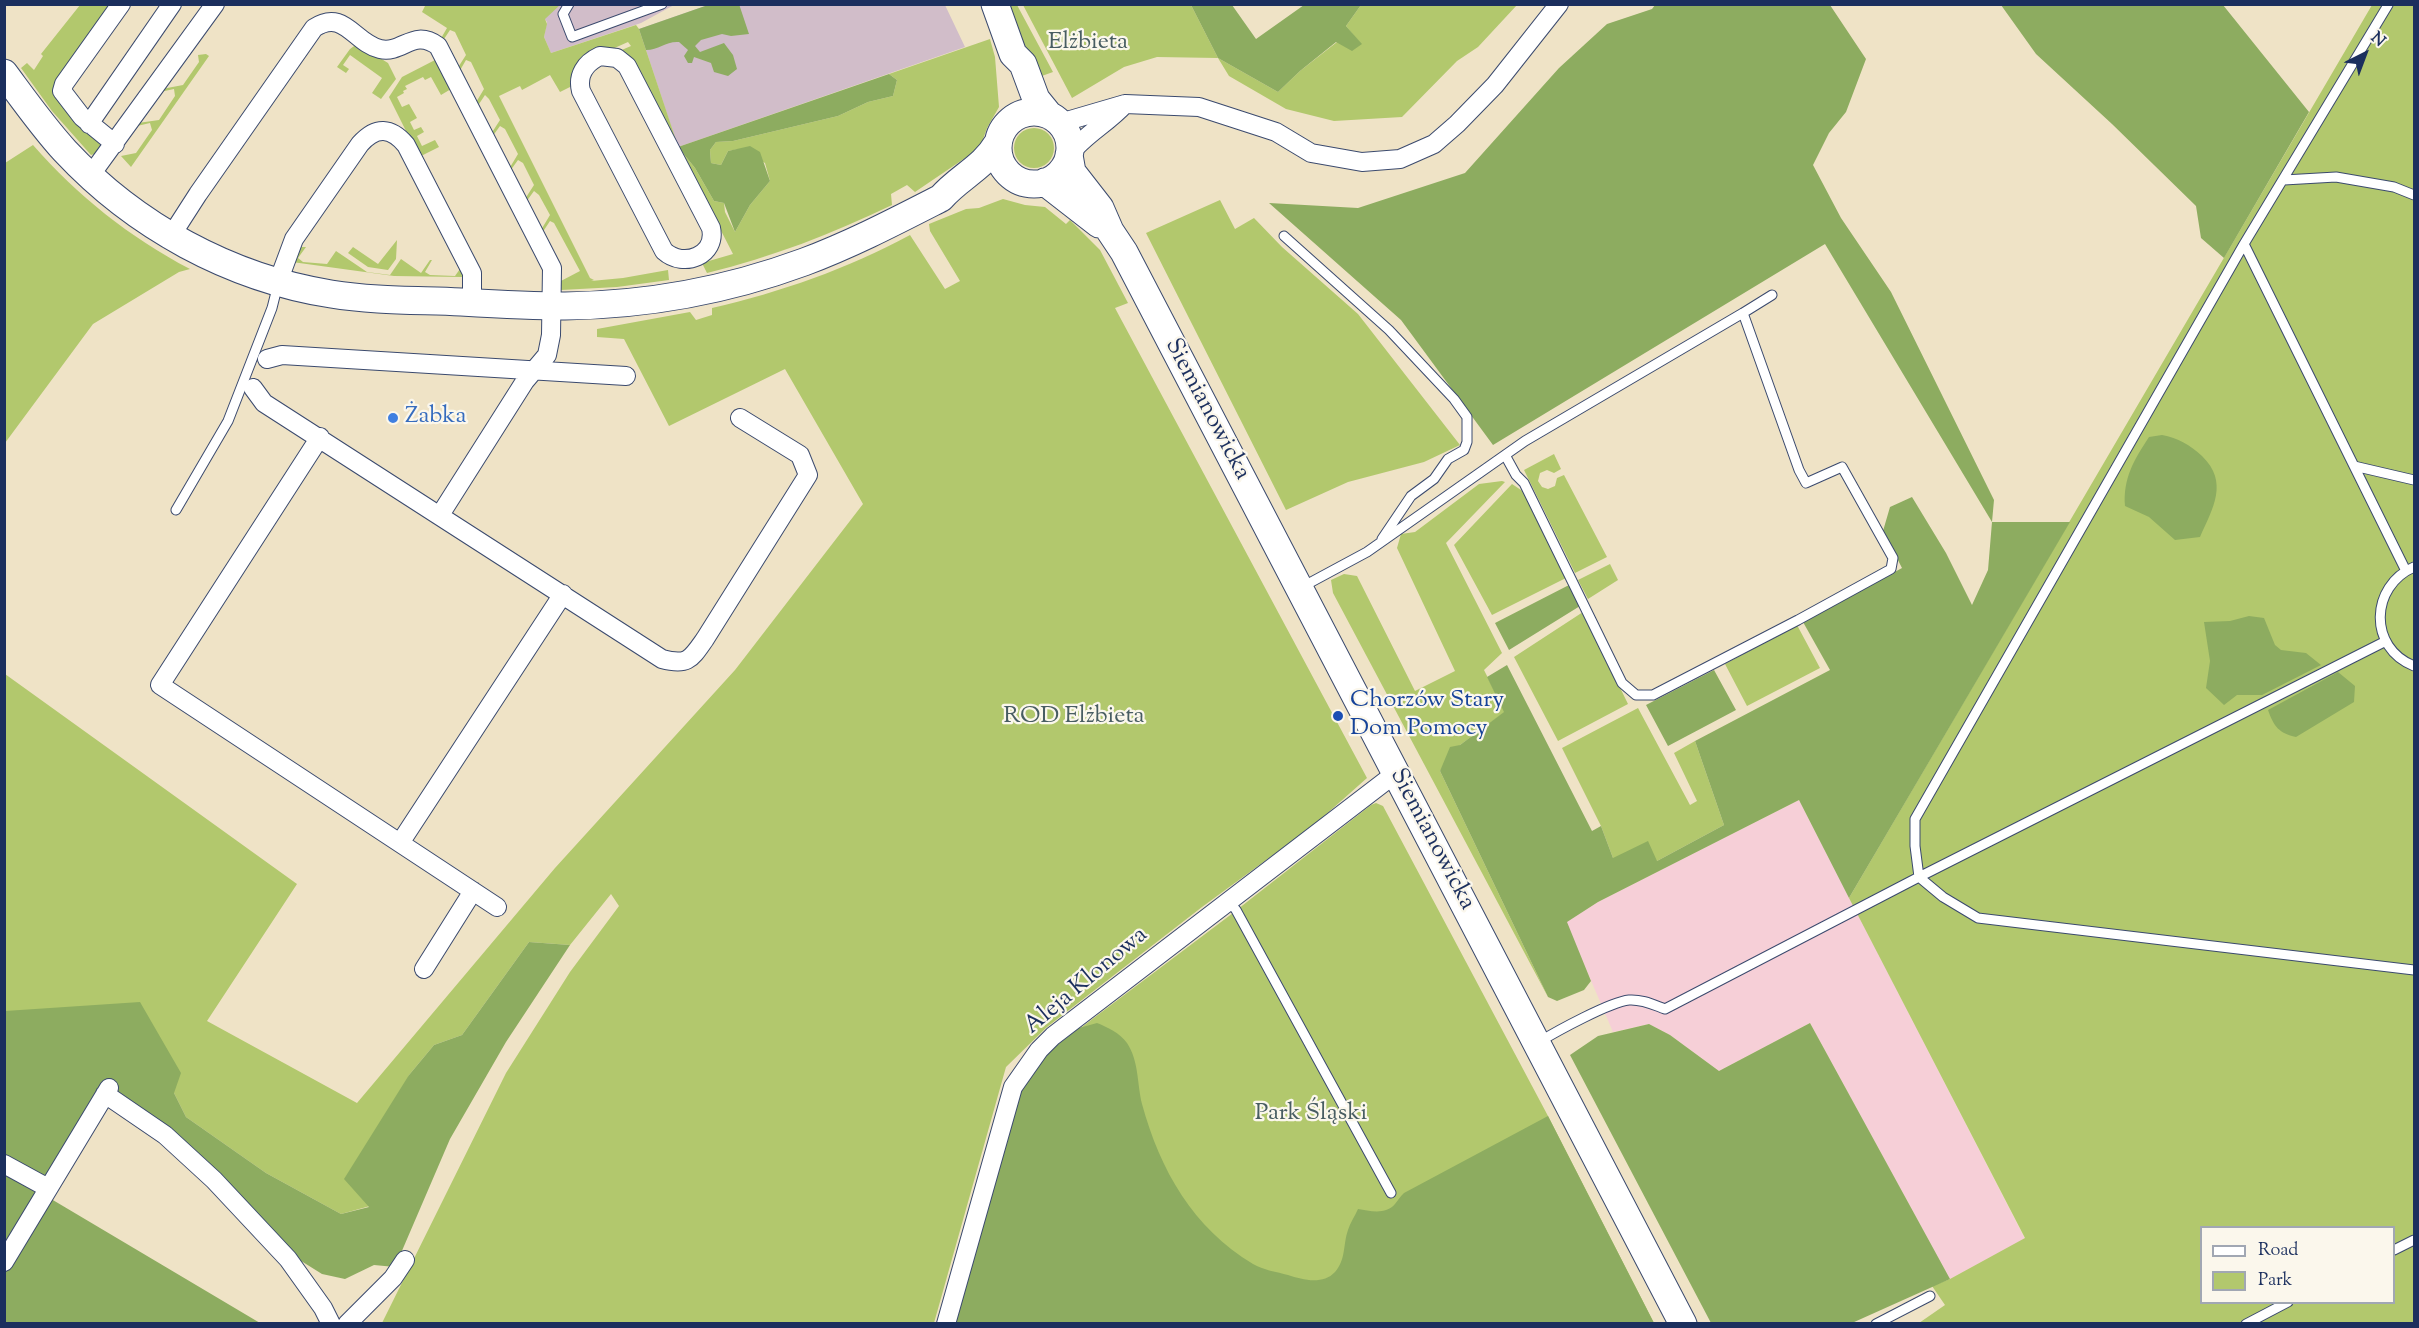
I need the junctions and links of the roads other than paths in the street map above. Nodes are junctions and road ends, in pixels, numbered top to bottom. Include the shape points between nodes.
1 (121, 4) edge
2 (172, 4) edge
3 (215, 4) edge
4 (570, 4) edge
5 (662, 4) edge
6 (995, 4) edge
7 (1559, 4) edge
8 (2388, 5) edge
9 (1013, 54) junction
10 (4, 73) edge
11 (1125, 104) junction
12 (1055, 119) junction
13 (89, 124) junction
14 (1002, 134) junction
15 (115, 144) junction
16 (1069, 155) junction
17 (90, 176) junction
18 (1015, 179) junction
19 (2284, 180) junction
20 (1045, 182) junction
21 (2415, 195) edge
22 (941, 198) junction
23 (1110, 231) junction
24 (171, 236) junction
25 (1284, 236) dead end
26 (2244, 244) junction
27 (693, 259) junction
28 (278, 282) junction
29 (698, 291) junction
30 (1772, 295) dead end
31 (472, 303) junction
32 (553, 306) junction
33 (1743, 313) junction
34 (267, 359) dead end
35 (532, 370) junction
36 (626, 375) dead end
37 (253, 388) dead end
38 (740, 418) dead end
39 (320, 437) junction
40 (1505, 455) junction
41 (2354, 466) junction
42 (2415, 480) edge
43 (176, 510) dead end
44 (440, 515) junction
45 (1379, 544) junction
46 (2410, 569) edge
47 (1299, 588) junction
48 (563, 594) junction
49 (2386, 641) junction
50 (2415, 666) edge
51 (1396, 773) junction
52 (400, 843) junction
53 (1919, 877) junction
54 (473, 891) junction
55 (1228, 900) junction
56 (497, 907) dead end
57 (424, 969) dead end
58 (2415, 970) edge
59 (1537, 1043) junction
60 (4, 1164) edge
61 (48, 1188) junction
62 (1391, 1193) dead end
63 (2415, 1240) edge
64 (2395, 1250) edge
65 (405, 1260) dead end
66 (4, 1262) edge
67 (1930, 1296) dead end
68 (2284, 1304) edge
69 (331, 1323) edge
70 (346, 1323) edge
71 (946, 1323) edge
72 (1683, 1323) edge
73 (1876, 1323) edge
74 (2246, 1323) edge

1 - 13 street via 62,89 63,96
2 - 13 street
3 - 15 street
4 - 5 lane via 563,14 572,37
6 - 9 street
7 - 11 street via 1495,85 1457,124 1434,144 1400,159 1362,162 1311,153 1276,132 1199,107
8 - 19 lane
9 - 12 street via 1023,64 1036,99
9 - 14 street via 1009,64 1014,106
10 - 17 street via 41,124
11 - 12 street
11 - 16 street
12 - 14 street via 1036,112 1023,113
12 - 16 street via 1068,135
13 - 15 street
14 - 18 street via 1001,164
14 - 22 street via 988,159 953,184
15 - 17 street
16 - 20 street via 1061,172
16 - 23 street, Siemianowicka via 1072,172 1100,208
17 - 24 street
18 - 20 street via 1030,184
18 - 22 street via 1002,179
19 - 21 lane via 2336,177 2394,187
19 - 26 lane
20 - 23 street, Siemianowicka
22 - 29 street via 818,256
23 - 47 street, Siemianowicka
24 - 28 street via 225,263
24 - 32 street via 314,28 333,22 381,49 418,39 438,46 552,268
25 - 45 lane via 1389,330 1467,417 1464,450 1448,459 1434,479 1411,496
26 - 41 lane
26 - 53 lane via 1915,819
27 - 27 street via 708,247 711,228 627,66 609,56 592,60 580,76 581,92 664,252 678,259
27 - 29 street
28 - 31 street via 359,297
28 - 31 street via 294,239 360,144 376,132 389,132 406,145 470,269
28 - 43 lane via 272,308 228,421
29 - 32 street via 614,303
30 - 33 lane
31 - 32 street
32 - 35 street via 547,355
33 - 40 lane
33 - 40 lane via 1798,470 1806,483 1842,467 1893,558 1891,569 1663,690 1636,695 1622,683 1524,483
34 - 35 street via 282,355
35 - 36 street
35 - 44 street
37 - 39 street via 264,403
38 - 48 street via 800,455 808,475 691,658 679,664 662,659
39 - 44 street
39 - 52 street via 160,685
40 - 45 lane
41 - 42 lane
41 - 46 lane
44 - 48 street
45 - 47 lane
46 - 49 lane via 2392,582 2383,598 2380,624
47 - 51 street, Siemianowicka
48 - 52 street
49 - 50 lane via 2396,655
49 - 53 lane
51 - 55 street, Aleja Klonowa
51 - 59 street, Siemianowicka
52 - 54 street
53 - 58 lane via 1978,918
53 - 59 lane via 1665,1009 1629,1000
54 - 56 street
54 - 57 street
55 - 62 lane
55 - 71 street, Aleja Klonowa via 1053,1036 1013,1087
59 - 72 street, Siemianowicka
60 - 61 street
61 - 66 street
61 - 69 street via 107,1091 214,1180 288,1259
63 - 64 lane
65 - 70 street via 393,1278
67 - 73 lane
68 - 74 lane

